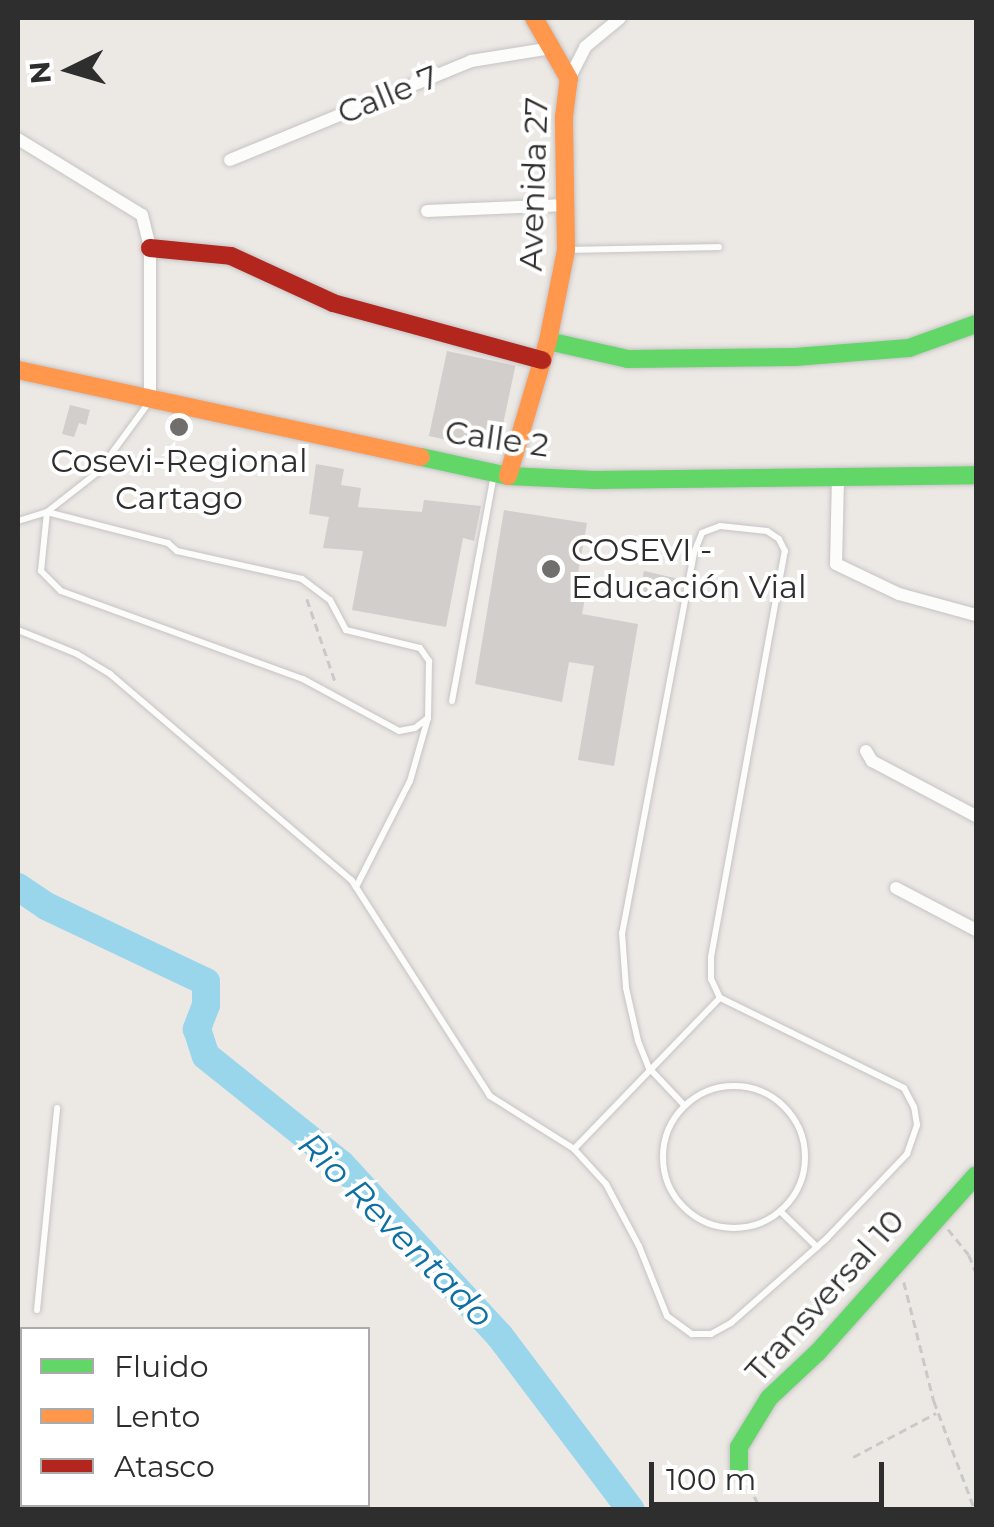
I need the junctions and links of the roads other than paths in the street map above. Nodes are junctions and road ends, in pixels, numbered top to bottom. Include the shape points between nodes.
1 (534, 18) edge
2 (620, 18) edge
3 (551, 48) junction
4 (569, 79) junction
5 (18, 139) edge
6 (230, 160) dead end
7 (564, 205) junction
8 (427, 211) dead end
9 (719, 247) dead end
10 (150, 248) junction
11 (566, 250) junction
12 (976, 324) edge
13 (545, 351) junction
14 (18, 370) edge
15 (150, 400) junction
16 (501, 475) junction
17 (976, 475) edge
18 (838, 478) junction
19 (47, 512) junction
20 (18, 521) edge
21 (976, 615) edge
22 (18, 630) edge
23 (452, 701) dead end
24 (428, 718) junction
25 (866, 751) dead end
26 (976, 816) edge
27 (356, 887) junction
28 (896, 888) dead end
29 (976, 930) edge
30 (720, 998) junction
31 (649, 1068) junction
32 (684, 1105) junction
33 (56, 1108) dead end
34 (574, 1148) junction
35 (976, 1175) edge
36 (780, 1211) junction
37 (817, 1247) junction
38 (37, 1310) dead end
39 (738, 1470) road end

1 - 3 street, Avenida 27
2 - 4 street via 585,48
3 - 4 street, Avenida 27
3 - 6 street, Calle 7 via 472,61
4 - 7 street, Avenida 27
5 - 10 street via 127,202 142,215
7 - 8 street
7 - 11 street, Avenida 27
9 - 11 lane
10 - 13 street via 231,256 333,303
10 - 15 street
11 - 13 street, Avenida 27
12 - 13 street via 909,348 795,357 628,359
13 - 16 street, Avenida 27
14 - 15 street, Calle 2
15 - 16 street, Calle 2
15 - 19 lane via 98,472
16 - 18 street, Calle 2
16 - 23 lane
17 - 18 street, Calle 2
18 - 21 street via 836,564 899,594
19 - 20 lane
19 - 24 lane via 302,579 330,600 346,630 420,648 429,661
19 - 24 lane via 41,571 61,591 303,679 399,731
22 - 27 lane via 110,674
24 - 27 lane via 410,781
25 - 26 street via 872,761
27 - 34 lane via 490,1096
28 - 29 street
30 - 31 lane
30 - 31 lane via 711,957 786,552 768,531 720,526 702,533 694,553 622,932 632,1017
30 - 37 lane via 888,1077 914,1107 916,1136 906,1154
31 - 32 lane
31 - 34 lane
32 - 36 lane via 664,1143 663,1166 681,1205 698,1219 730,1228
32 - 36 lane via 703,1092 747,1086 787,1108 799,1127 804,1161 795,1194
33 - 38 lane
34 - 37 lane via 606,1184 667,1316 692,1334 711,1334 731,1323
35 - 39 street, Transversal 10 via 770,1398 739,1448
36 - 37 lane

